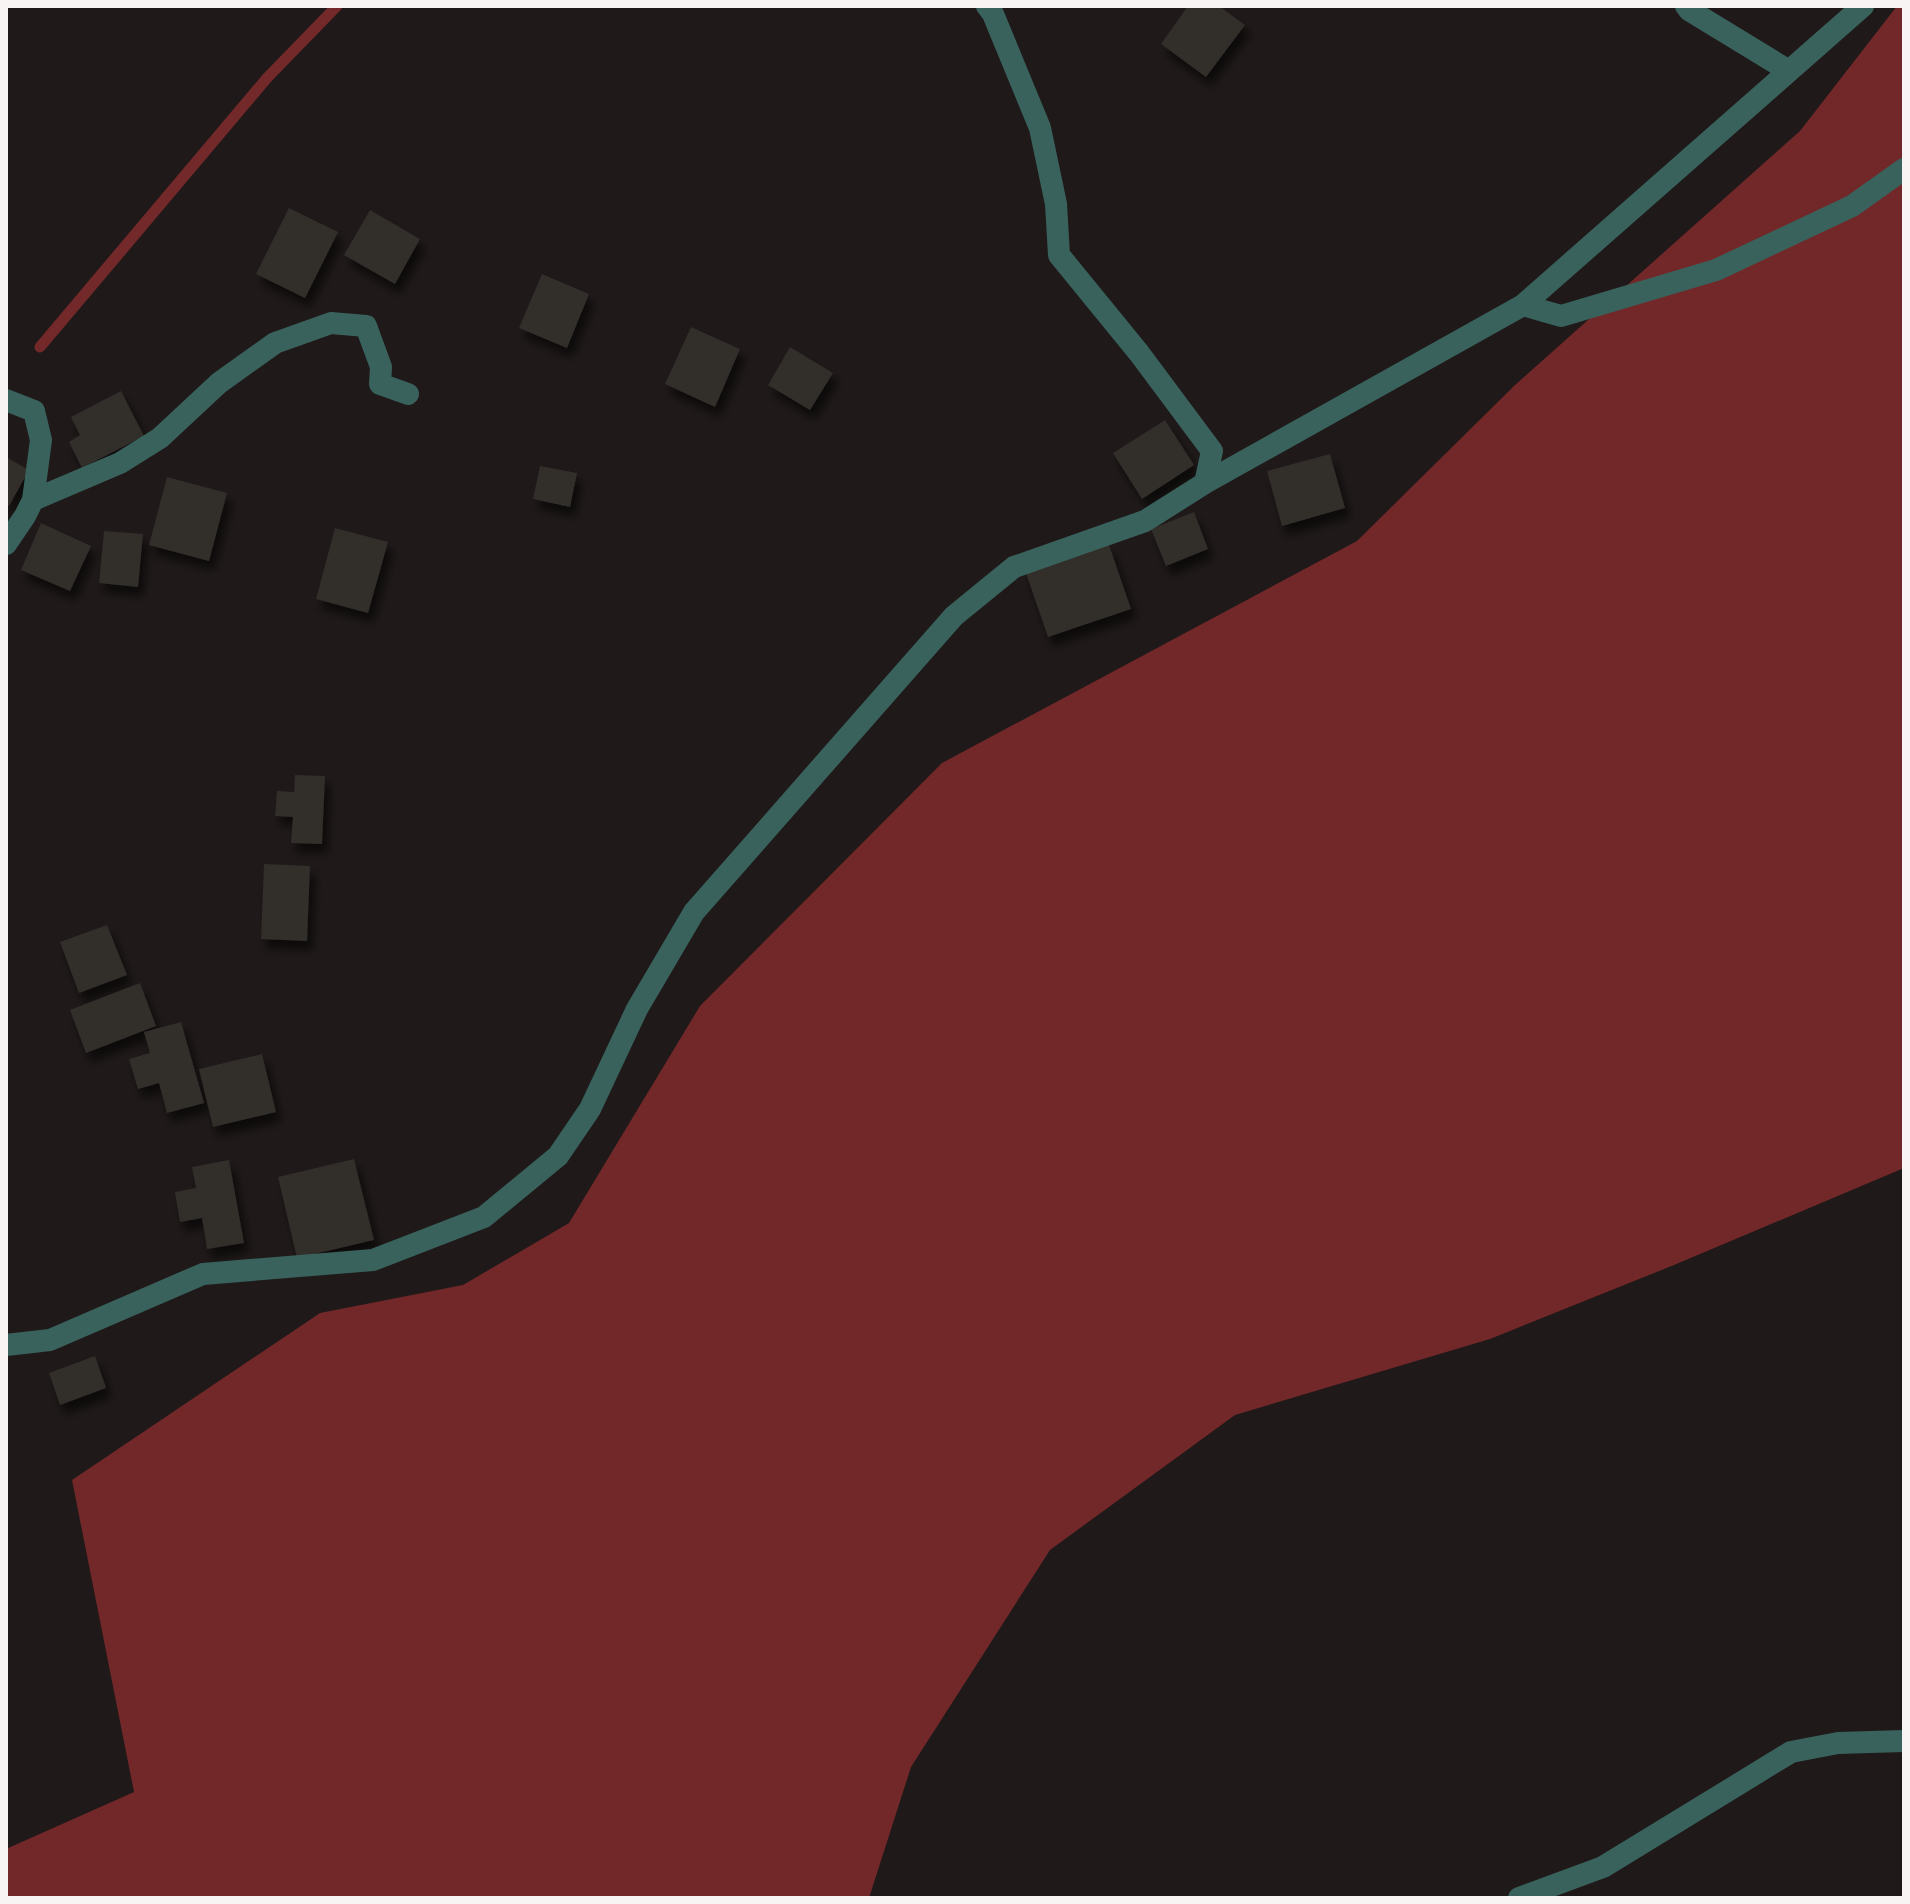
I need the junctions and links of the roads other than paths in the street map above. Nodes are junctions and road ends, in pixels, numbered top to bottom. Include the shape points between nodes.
1 (987, 6) edge
2 (1686, 6) edge
3 (1863, 6) edge
4 (1789, 71) junction
5 (1904, 169) edge
6 (1523, 305) junction
7 (408, 394) dead end
8 (6, 400) edge
9 (1205, 483) junction
10 (33, 500) junction
11 (6, 544) edge
12 (6, 1345) edge
13 (1904, 1741) edge
14 (1519, 1898) edge

1 - 9 street via 1040,128 1056,204 1059,255 1212,451
2 - 4 street
3 - 4 street
4 - 6 street
5 - 6 street via 1852,206 1716,270 1561,316
6 - 9 street
7 - 10 street via 380,384 381,367 366,326 331,323 275,343 219,383 160,438 120,463
8 - 10 street via 34,411 41,440
9 - 12 street via 1145,521 1014,567 954,616 694,912 637,1009 590,1109 558,1156 484,1217 373,1260 203,1274 50,1340
10 - 11 street
13 - 14 street via 1838,1743 1791,1752 1603,1867

